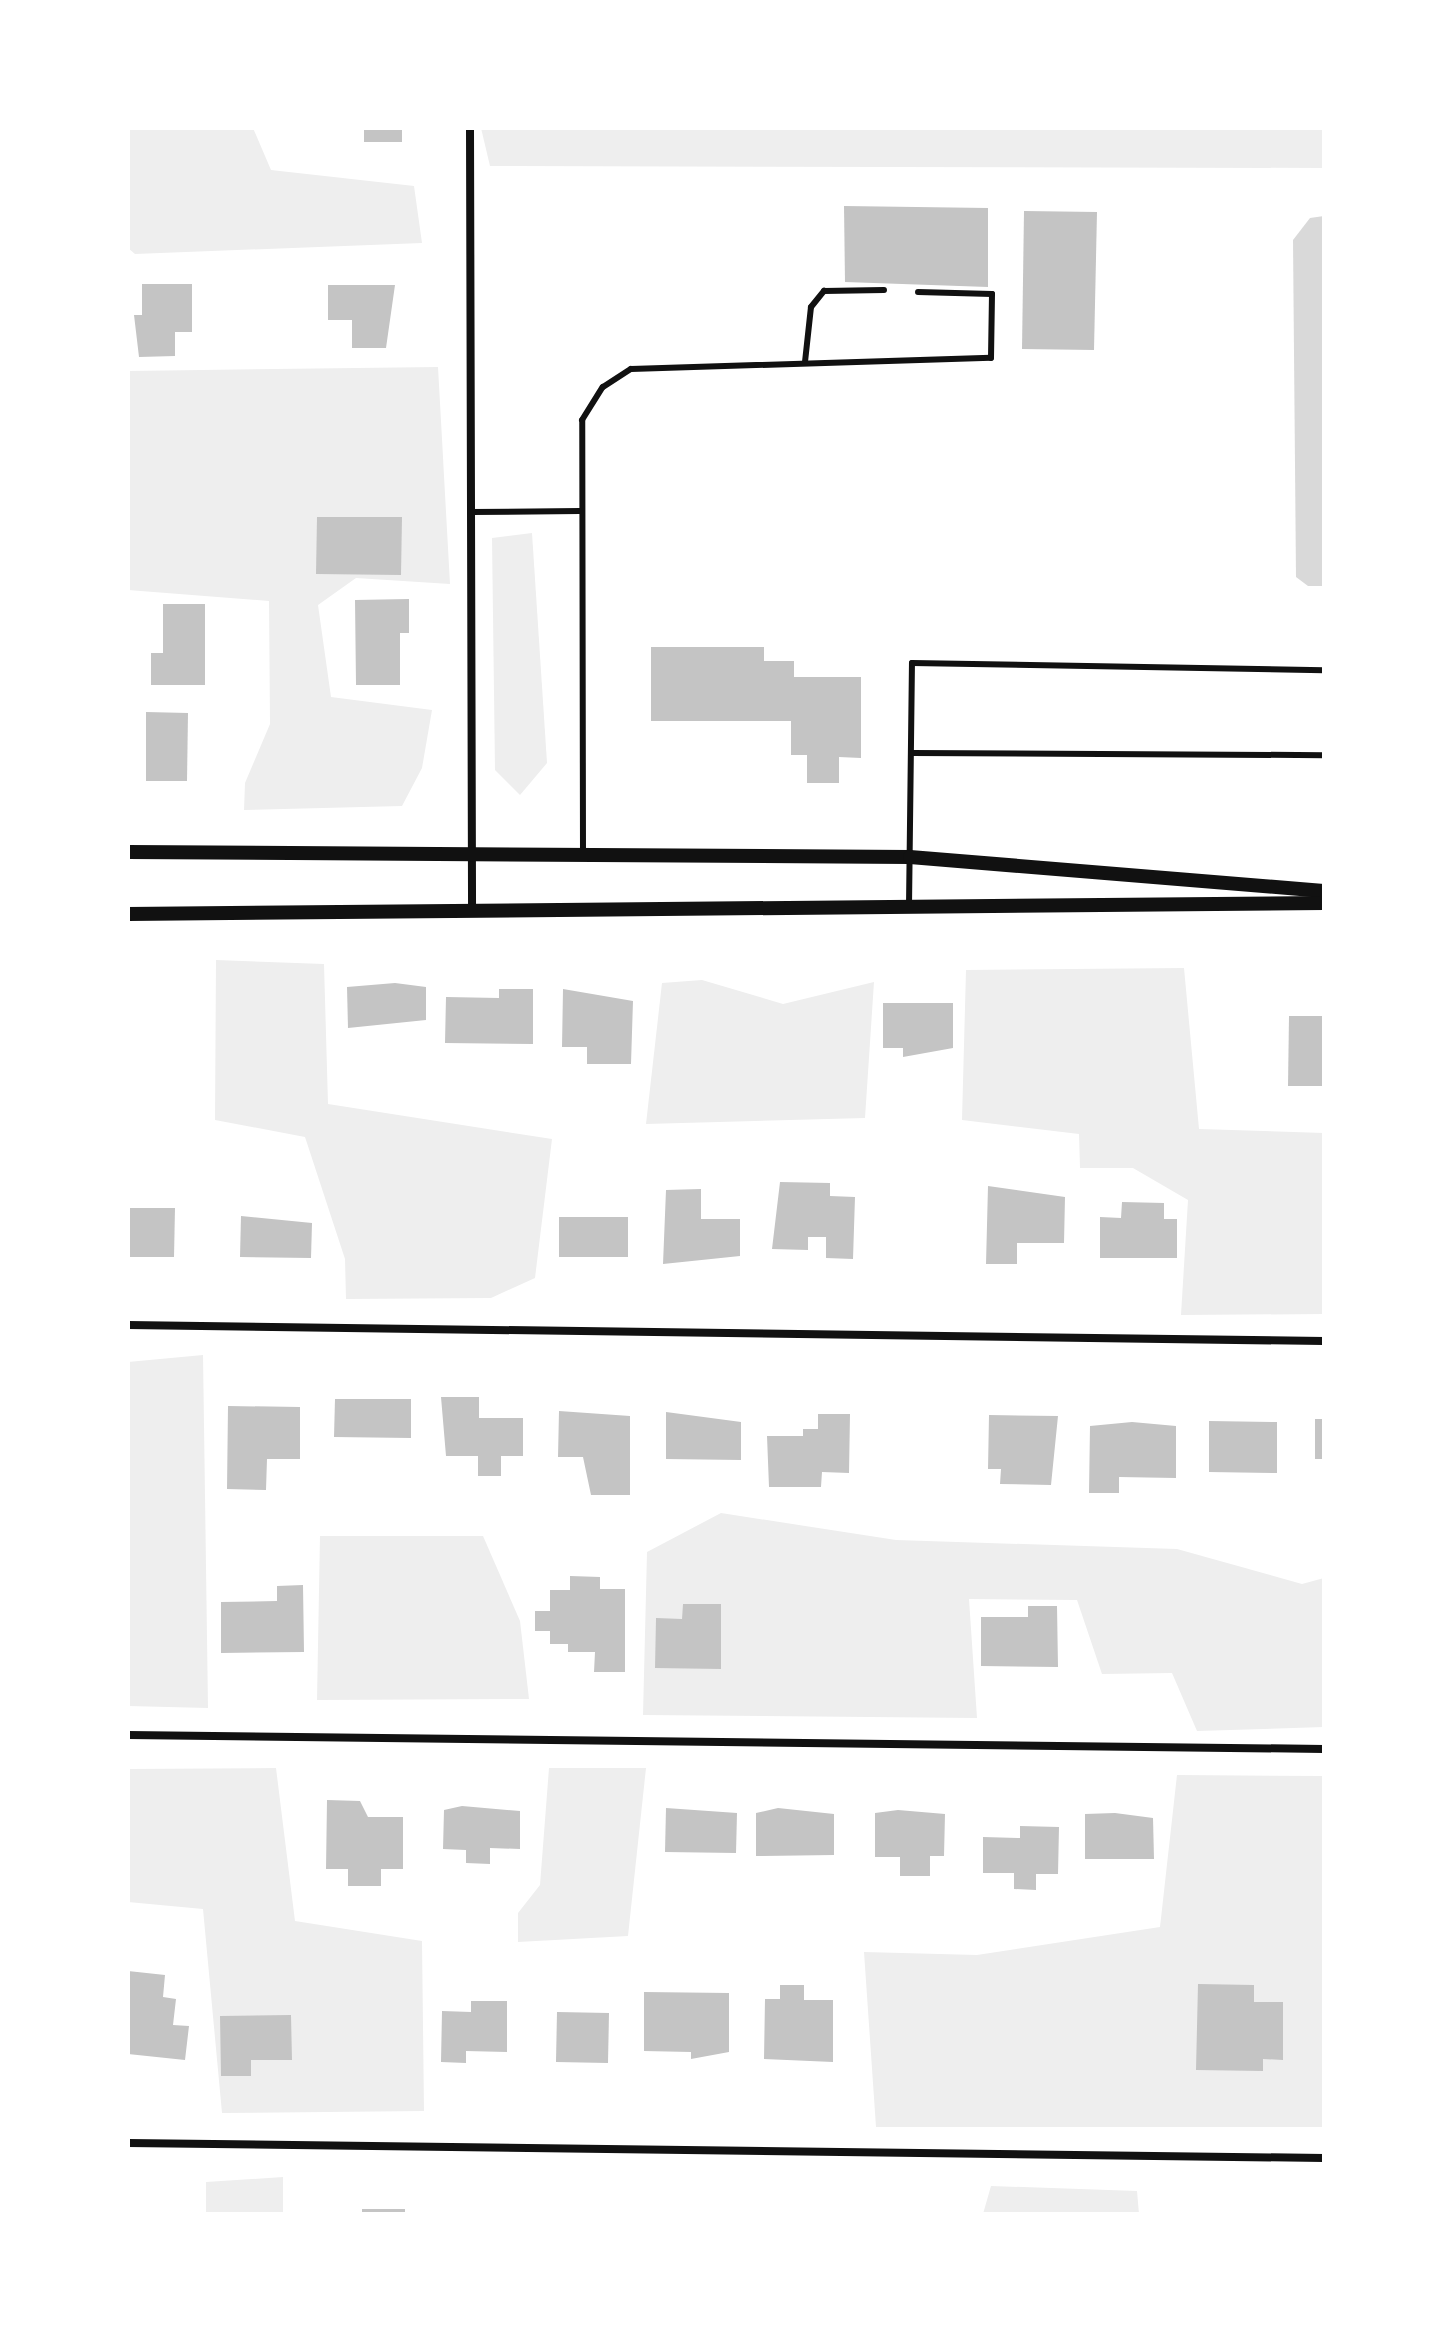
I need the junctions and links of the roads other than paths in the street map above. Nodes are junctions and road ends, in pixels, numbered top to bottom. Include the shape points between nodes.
1 (470, 128) edge
2 (884, 290) dead end
3 (918, 292) dead end
4 (805, 362) junction
5 (580, 511) junction
6 (471, 512) junction
7 (1324, 670) edge
8 (912, 753) junction
9 (1324, 755) edge
10 (128, 852) edge
11 (583, 857) junction
12 (910, 857) junction
13 (471, 858) junction
14 (1324, 891) edge
15 (1324, 903) edge
16 (909, 906) junction
17 (472, 913) junction
18 (128, 914) edge
19 (128, 1325) edge
20 (1324, 1341) edge
21 (128, 1735) edge
22 (1324, 1749) edge
23 (128, 2143) edge
24 (1324, 2158) edge

1 - 6 street
2 - 4 lane via 824,291 811,307
3 - 4 lane via 992,294 991,358
4 - 5 lane via 631,369 603,387 582,420
5 - 6 lane
5 - 11 lane
6 - 13 street
7 - 8 lane via 912,663
8 - 9 lane
8 - 12 lane
10 - 13 street
11 - 12 street
11 - 13 street
12 - 14 street
12 - 16 lane
13 - 17 street
15 - 16 street
16 - 17 street
17 - 18 street
19 - 20 street
21 - 22 street
23 - 24 street

